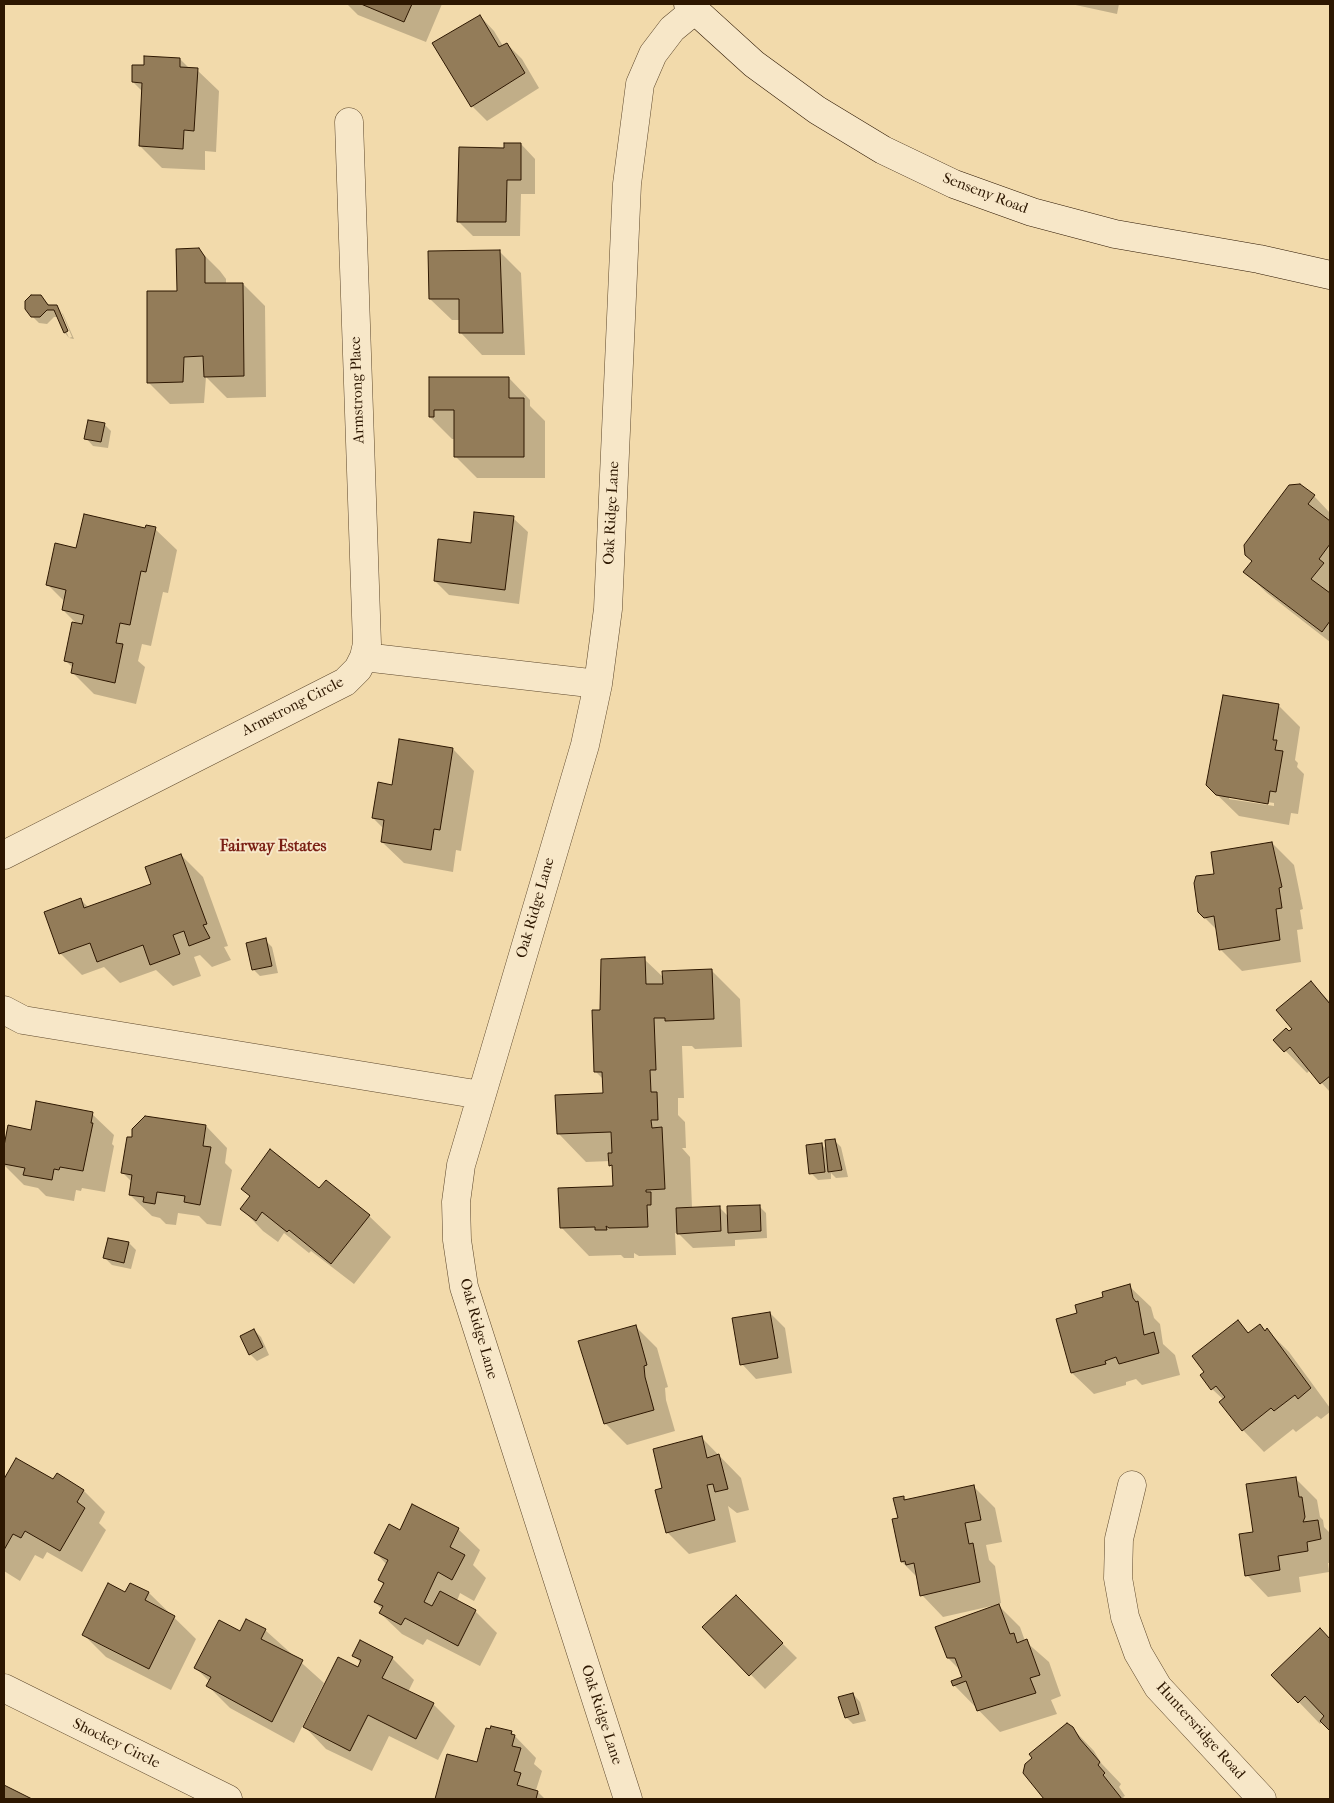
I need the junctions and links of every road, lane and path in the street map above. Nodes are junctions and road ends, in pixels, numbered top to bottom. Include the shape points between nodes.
1 (691, 7) edge
2 (349, 122) dead end
3 (1330, 275) edge
4 (364, 657) junction
5 (598, 684) junction
6 (4, 855) edge
7 (4, 1010) edge
8 (481, 1095) junction
9 (1132, 1486) dead end
10 (4, 1688) edge
11 (228, 1799) edge
12 (628, 1799) edge
13 (1262, 1799) edge

1 - 3 street, Senseny Road via 754,64 817,110 883,150 954,184 1032,212 1114,234
1 - 5 street, Oak Ridge Lane via 653,54 640,84 627,184 608,609
2 - 4 street, Armstrong Place via 367,644
4 - 5 street
4 - 6 street, Armstrong Circle via 345,682
5 - 8 street, Oak Ridge Lane via 584,745
7 - 8 street via 23,1020
8 - 12 street, Oak Ridge Lane via 461,1164 456,1202 456,1240 464,1287
9 - 13 street, Huntersridge Road via 1119,1539 1118,1578 1125,1617 1138,1653 1158,1687
10 - 11 street, Shockey Circle

